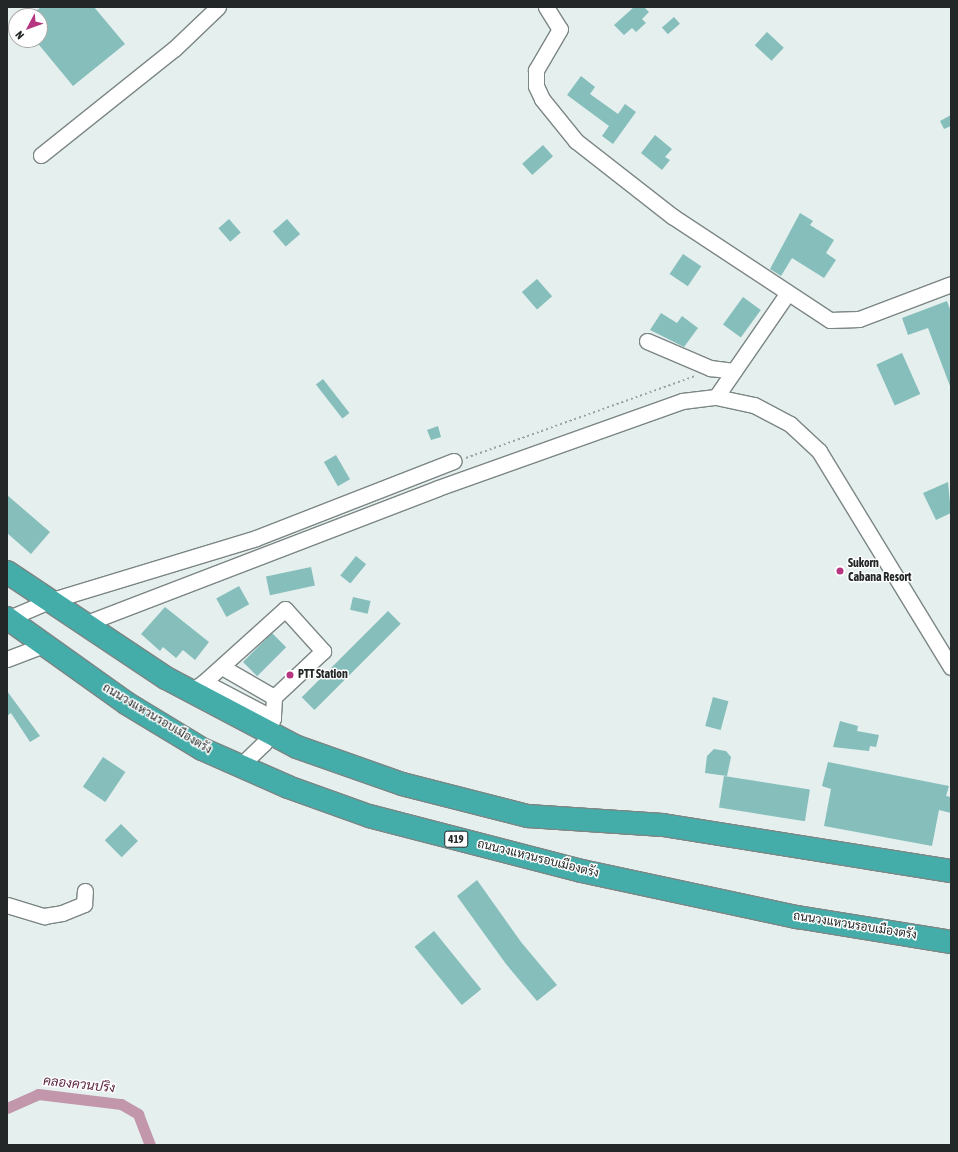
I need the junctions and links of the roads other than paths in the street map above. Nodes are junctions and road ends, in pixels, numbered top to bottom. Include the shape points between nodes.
1 (218, 7) edge
2 (546, 7) edge
3 (41, 155) dead end
4 (951, 284) edge
5 (787, 294) junction
6 (647, 341) dead end
7 (734, 371) junction
8 (716, 397) junction
9 (454, 462) road end
10 (7, 572) edge
11 (49, 601) junction
12 (7, 618) edge
13 (84, 624) junction
14 (44, 645) junction
15 (7, 659) edge
16 (222, 667) junction
17 (951, 667) edge
18 (198, 687) junction
19 (274, 697) junction
20 (271, 726) junction
21 (240, 766) junction
22 (951, 871) edge
23 (85, 891) dead end
24 (7, 905) edge
25 (951, 942) edge

1 - 3 street via 174,49
2 - 5 street via 560,29 534,78 555,118 582,146 639,192
4 - 5 street via 859,319 843,322 813,312
5 - 7 street
6 - 7 street via 710,368
7 - 8 street
8 - 13 street via 682,401 445,486
8 - 17 street via 754,405 790,424 819,451
9 - 11 street via 256,538
10 - 11 highway
11 - 12 street
11 - 13 highway
12 - 14 highway, ถนนวงแหวนรอบเมืองตรัง / 419
13 - 18 highway
14 - 15 street
14 - 21 highway, ถนนวงแหวนรอบเมืองตรัง / 419 via 126,703 202,749
16 - 18 street
16 - 19 street
16 - 19 street via 285,609 323,651
18 - 20 highway
19 - 20 street
20 - 21 street via 257,752
20 - 22 highway via 297,747 402,784 528,816 663,825
21 - 25 highway, ถนนวงแหวนรอบเมืองตรัง / 419 via 369,816 582,871 797,917
23 - 24 street via 84,904 62,913 44,916

